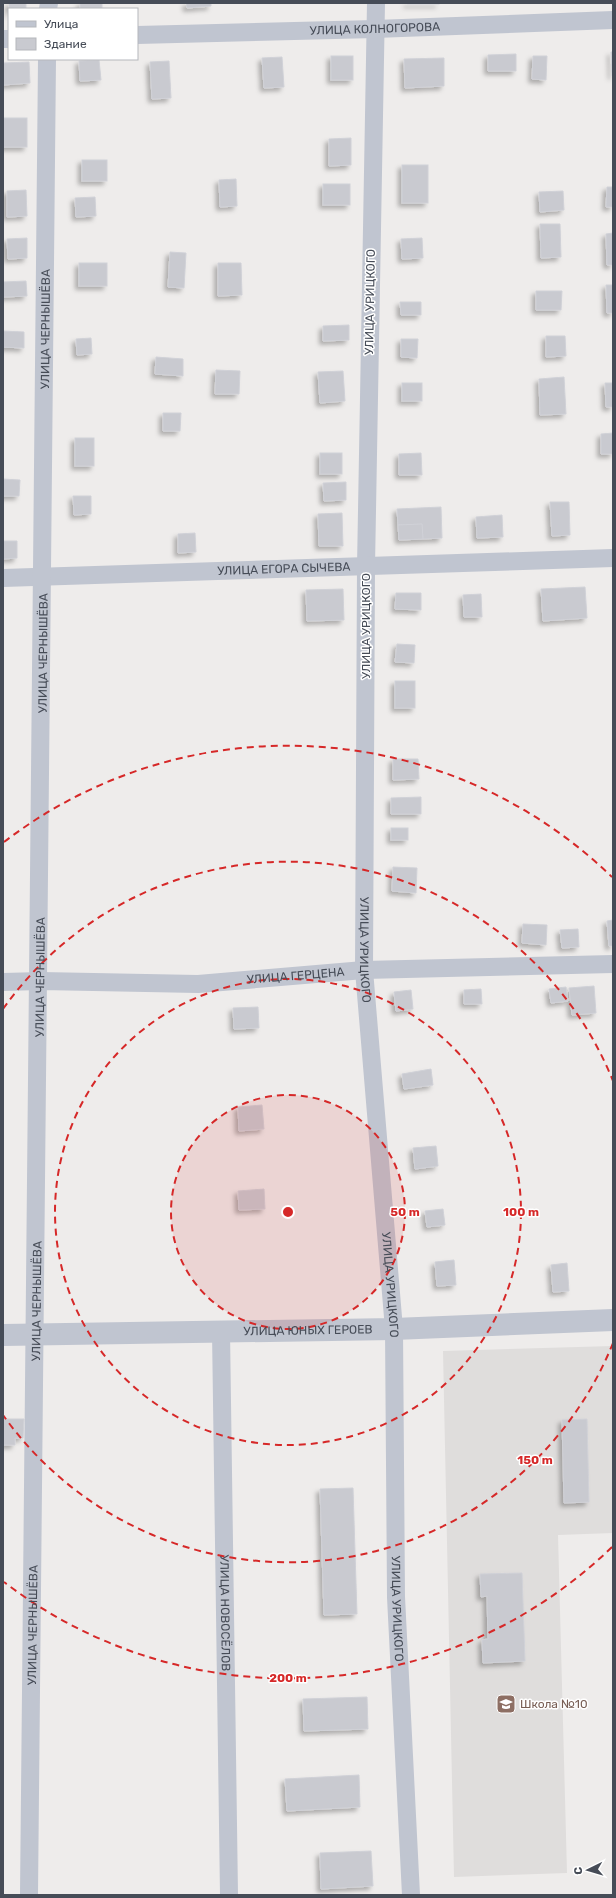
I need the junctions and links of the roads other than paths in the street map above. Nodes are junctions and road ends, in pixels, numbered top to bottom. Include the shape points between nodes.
1 (376, 3) edge
2 (613, 20) edge
3 (375, 29) junction
4 (138, 35) edge
5 (47, 60) edge
6 (613, 558) edge
7 (366, 567) junction
8 (45, 576) junction
9 (3, 578) edge
10 (613, 964) edge
11 (364, 970) junction
12 (41, 981) junction
13 (3, 982) edge
14 (613, 1320) edge
15 (394, 1329) junction
16 (220, 1331) junction
17 (38, 1334) junction
18 (3, 1335) edge
19 (29, 1895) edge
20 (230, 1895) edge
21 (411, 1895) edge

1 - 3 street, УЛИЦА УРИЦКОГО
2 - 3 street, УЛИЦА КОЛНОГОРОВА
3 - 4 street, УЛИЦА КОЛНОГОРОВА
3 - 7 street, УЛИЦА УРИЦКОГО
5 - 8 street, УЛИЦА ЧЕРНЫШЁВА
6 - 7 street, УЛИЦА ЕГОРА СЫЧЕВА
7 - 8 street, УЛИЦА ЕГОРА СЫЧЕВА
7 - 11 street, УЛИЦА УРИЦКОГО
8 - 9 street, УЛИЦА ЕГОРА СЫЧЕВА
8 - 12 street, УЛИЦА ЧЕРНЫШЁВА
10 - 11 street, УЛИЦА ГЕРЦЕНА
11 - 12 street, УЛИЦА ГЕРЦЕНА via 198,984
11 - 15 street, УЛИЦА УРИЦКОГО
12 - 13 street, УЛИЦА ГЕРЦЕНА
12 - 17 street, УЛИЦА ЧЕРНЫШЁВА
14 - 15 street, УЛИЦА ЮНЫХ ГЕРОЕВ
15 - 16 street, УЛИЦА ЮНЫХ ГЕРОЕВ
15 - 21 street, УЛИЦА УРИЦКОГО via 396,1597
16 - 17 street, УЛИЦА ЮНЫХ ГЕРОЕВ
16 - 20 street, УЛИЦА НОВОСЁЛОВ
17 - 18 street, УЛИЦА ЮНЫХ ГЕРОЕВ
17 - 19 street, УЛИЦА ЧЕРНЫШЁВА

